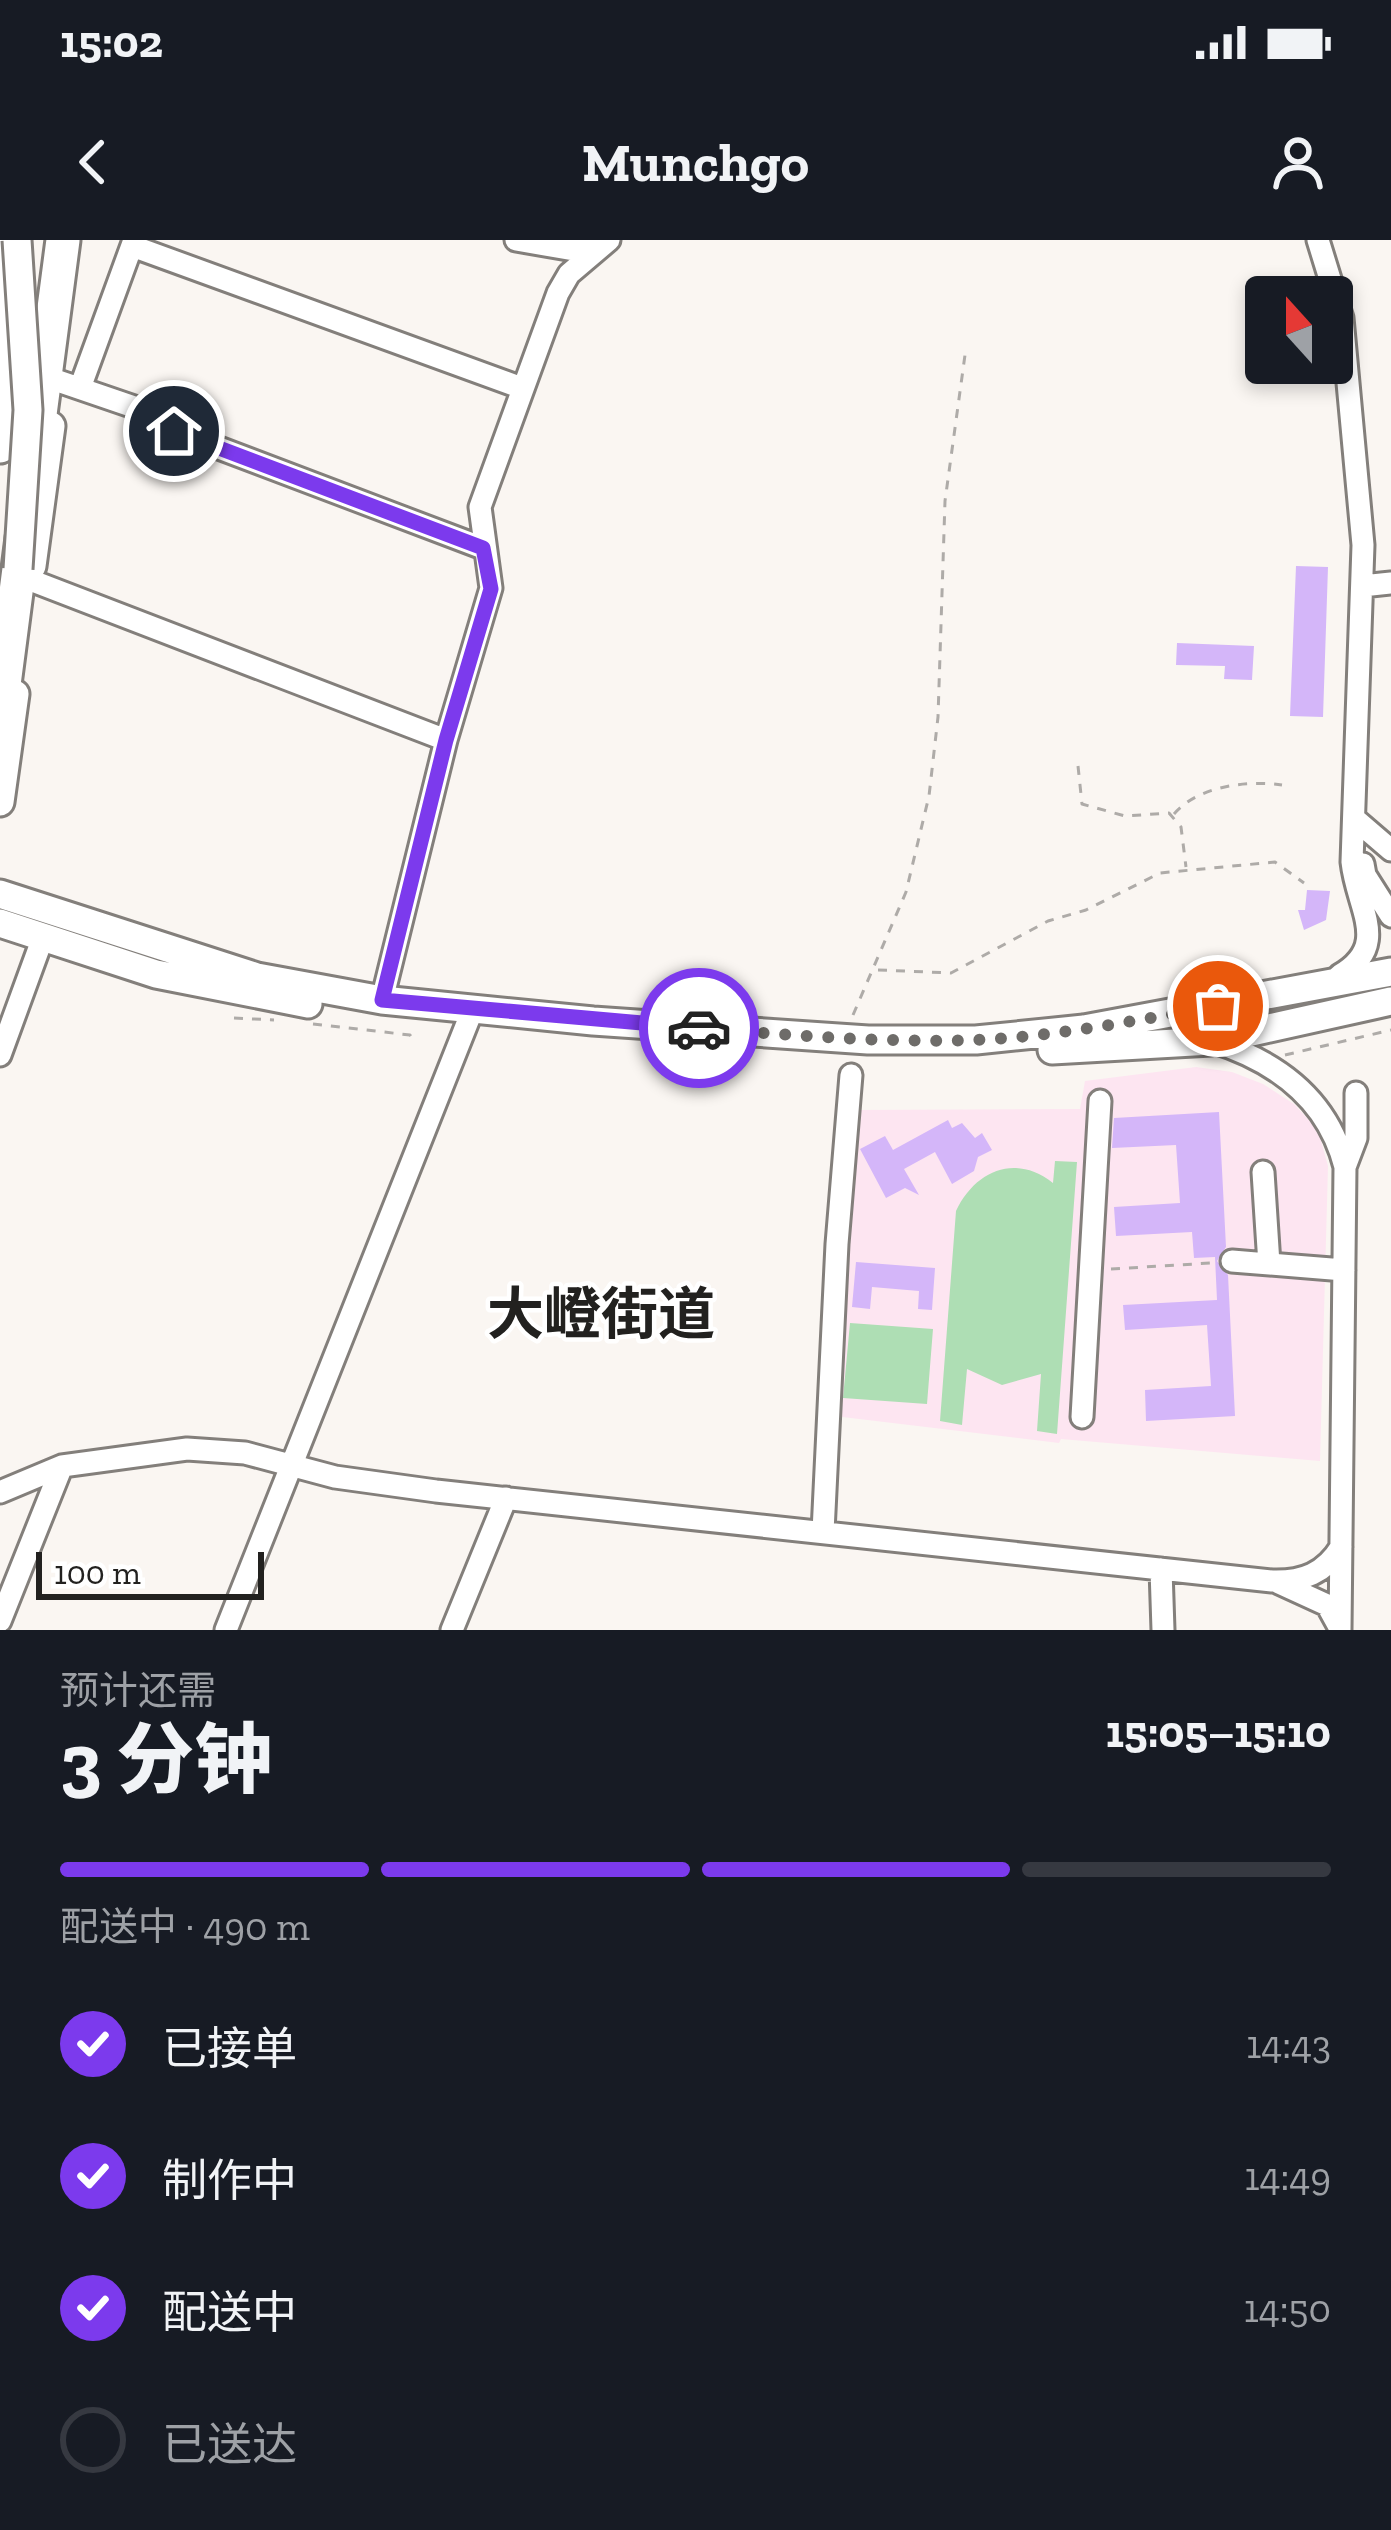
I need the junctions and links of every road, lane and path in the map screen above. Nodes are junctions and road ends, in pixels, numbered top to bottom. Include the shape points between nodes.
1 (3, 240) edge
2 (18, 240) edge
3 (63, 240) edge
4 (77, 240) edge
5 (516, 240) edge
6 (605, 240) edge
7 (1318, 240) edge
8 (133, 243) edge
9 (550, 248) junction
10 (569, 274) junction
11 (0, 279) edge
12 (965, 355) dead end
13 (69, 385) junction
14 (522, 388) junction
15 (0, 446) edge
16 (483, 548) junction
17 (24, 575) junction
18 (1391, 583) edge
19 (1362, 586) junction
20 (0, 715) edge
21 (446, 740) junction
22 (1078, 766) dead end
23 (1282, 785) dead end
24 (0, 802) edge
25 (1173, 816) junction
26 (1356, 820) junction
27 (1391, 850) edge
28 (1187, 868) junction
29 (1304, 883) dead end
30 (0, 894) edge
31 (1391, 916) edge
32 (0, 923) edge
33 (42, 940) junction
34 (876, 970) junction
35 (1391, 972) edge
36 (1307, 991) junction
37 (382, 1000) junction
38 (1391, 1001) edge
39 (234, 1018) dead end
40 (470, 1018) junction
41 (283, 1021) dead end
42 (304, 1023) dead end
43 (1391, 1030) edge
44 (848, 1038) junction
45 (1211, 1041) junction
46 (415, 1043) dead end
47 (0, 1055) edge
48 (1283, 1055) dead end
49 (851, 1075) dead end
50 (1356, 1094) dead end
51 (1100, 1101) dead end
52 (1345, 1167) junction
53 (1263, 1172) dead end
54 (1221, 1262) joint
55 (1269, 1264) junction
56 (1092, 1270) junction
57 (1344, 1270) junction
58 (1082, 1417) dead end
59 (290, 1463) junction
60 (62, 1466) junction
61 (2, 1491) edge
62 (506, 1498) junction
63 (823, 1532) junction
64 (1341, 1546) junction
65 (1161, 1569) junction
66 (1272, 1581) junction
67 (0, 1622) edge
68 (226, 1630) edge
69 (452, 1630) edge
70 (1163, 1630) edge
71 (1340, 1630) edge

1 - 11 main road
2 - 15 highway, bridge
2 - 17 main road, bridge via 28,410
3 - 17 highway, bridge
4 - 13 main road
5 - 9 street
6 - 9 street
6 - 10 street
7 - 19 street via 1342,318
8 - 13 street
8 - 14 street
9 - 10 street
10 - 14 street
12 - 34 path via 945,502 929,796
13 - 16 street
13 - 17 main road
14 - 16 street via 480,507
16 - 21 street via 491,589
17 - 20 highway
17 - 21 street
17 - 24 main road
18 - 19 street
19 - 26 street
21 - 37 street
22 - 25 path via 1082,804 1125,816
23 - 25 path via 1219,789
25 - 28 path
26 - 27 street
26 - 31 street via 1365,875
26 - 36 street via 1354,883 1371,915 1372,950 1359,967
28 - 29 path via 1275,862
28 - 34 path via 1048,921 951,973
30 - 37 main road via 257,977
32 - 33 main road
33 - 40 main road via 259,997
33 - 47 street
34 - 44 path
35 - 36 main road
36 - 44 main road via 1084,1029 976,1040
37 - 40 main road
38 - 45 main road
39 - 41 path
40 - 44 main road
40 - 45 main road via 866,1055
40 - 59 street
42 - 46 path via 410,1036
43 - 48 path
45 - 52 street via 1249,1053 1305,1092 1336,1133
49 - 63 street
50 - 52 street
51 - 56 street
52 - 57 street
53 - 55 street
54 - 55 street
54 - 56 path
55 - 57 street
56 - 58 street
57 - 64 street
59 - 60 street via 187,1449
59 - 62 street via 335,1477
59 - 68 street
60 - 61 street
60 - 67 street
62 - 63 street
62 - 69 street
63 - 65 street
64 - 66 street via 1322,1570
64 - 71 street
65 - 66 street
65 - 70 street
66 - 71 street via 1328,1605

